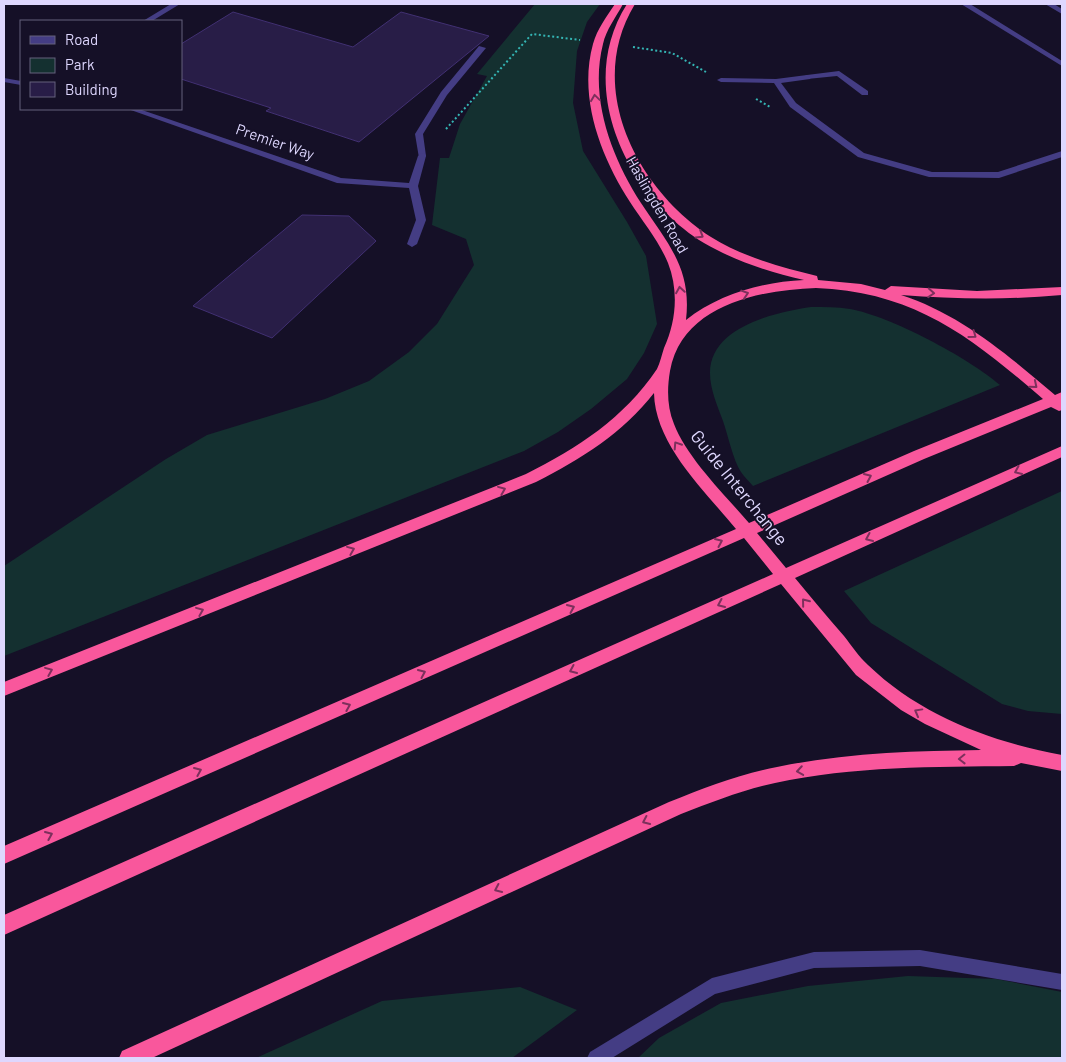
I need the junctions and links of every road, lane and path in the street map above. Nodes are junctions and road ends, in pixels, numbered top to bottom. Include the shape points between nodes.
1 (176, 4) edge
2 (619, 4) edge
3 (631, 4) edge
4 (965, 4) edge
5 (1049, 4) edge
6 (1062, 12) edge
7 (149, 20) edge
8 (482, 48) dead end
9 (1062, 64) edge
10 (4, 80) edge
11 (721, 80) dead end
12 (776, 81) junction
13 (20, 83) edge
14 (865, 93) dead end
15 (135, 110) edge
16 (1062, 154) edge
17 (413, 186) junction
18 (412, 244) dead end
19 (835, 284) junction
20 (865, 288) junction
21 (1062, 291) edge
22 (676, 338) junction
23 (666, 361) junction
24 (1062, 397) edge
25 (1062, 408) edge
26 (1062, 452) edge
27 (4, 689) edge
28 (1028, 758) junction
29 (1062, 763) edge
30 (4, 854) edge
31 (4, 925) edge
32 (1062, 982) edge
33 (129, 1058) edge
34 (596, 1058) edge

1 - 7 street
22 -> 2 highway, Haslingden Road via 682,300 675,266 661,238 632,196 611,153 599,121 594,95 592,70 598,42
3 -> 19 highway, Haslingden Road via 614,45 609,69 611,103 625,146 645,184 686,225 724,249 774,269
4 - 9 street
5 - 6 street
8 - 17 street via 444,94 419,134 422,156
10 - 13 street
11 - 12 street
12 - 14 street via 839,73
12 - 16 street via 793,105 861,155 932,175 999,175
15 - 17 street, Premier Way via 340,181
17 - 18 street via 422,220
19 - 20 highway, Guide Interchange
22 -> 19 highway, Guide Interchange via 702,314 741,295 786,286
20 -> 21 highway via 966,296
20 -> 25 highway, Guide Interchange via 956,324 1007,361
22 - 23 highway, Guide Interchange
27 -> 23 highway via 558,466 617,424 652,386
28 -> 23 highway, Guide Interchange via 949,729 913,710 862,670 673,438 663,413 660,391
30 -> 24 highway via 919,455
26 -> 31 highway
28 - 29 highway, Guide Interchange
28 -> 33 highway via 892,760 776,775 724,789 675,808
32 - 34 street via 920,958 814,960 712,986

